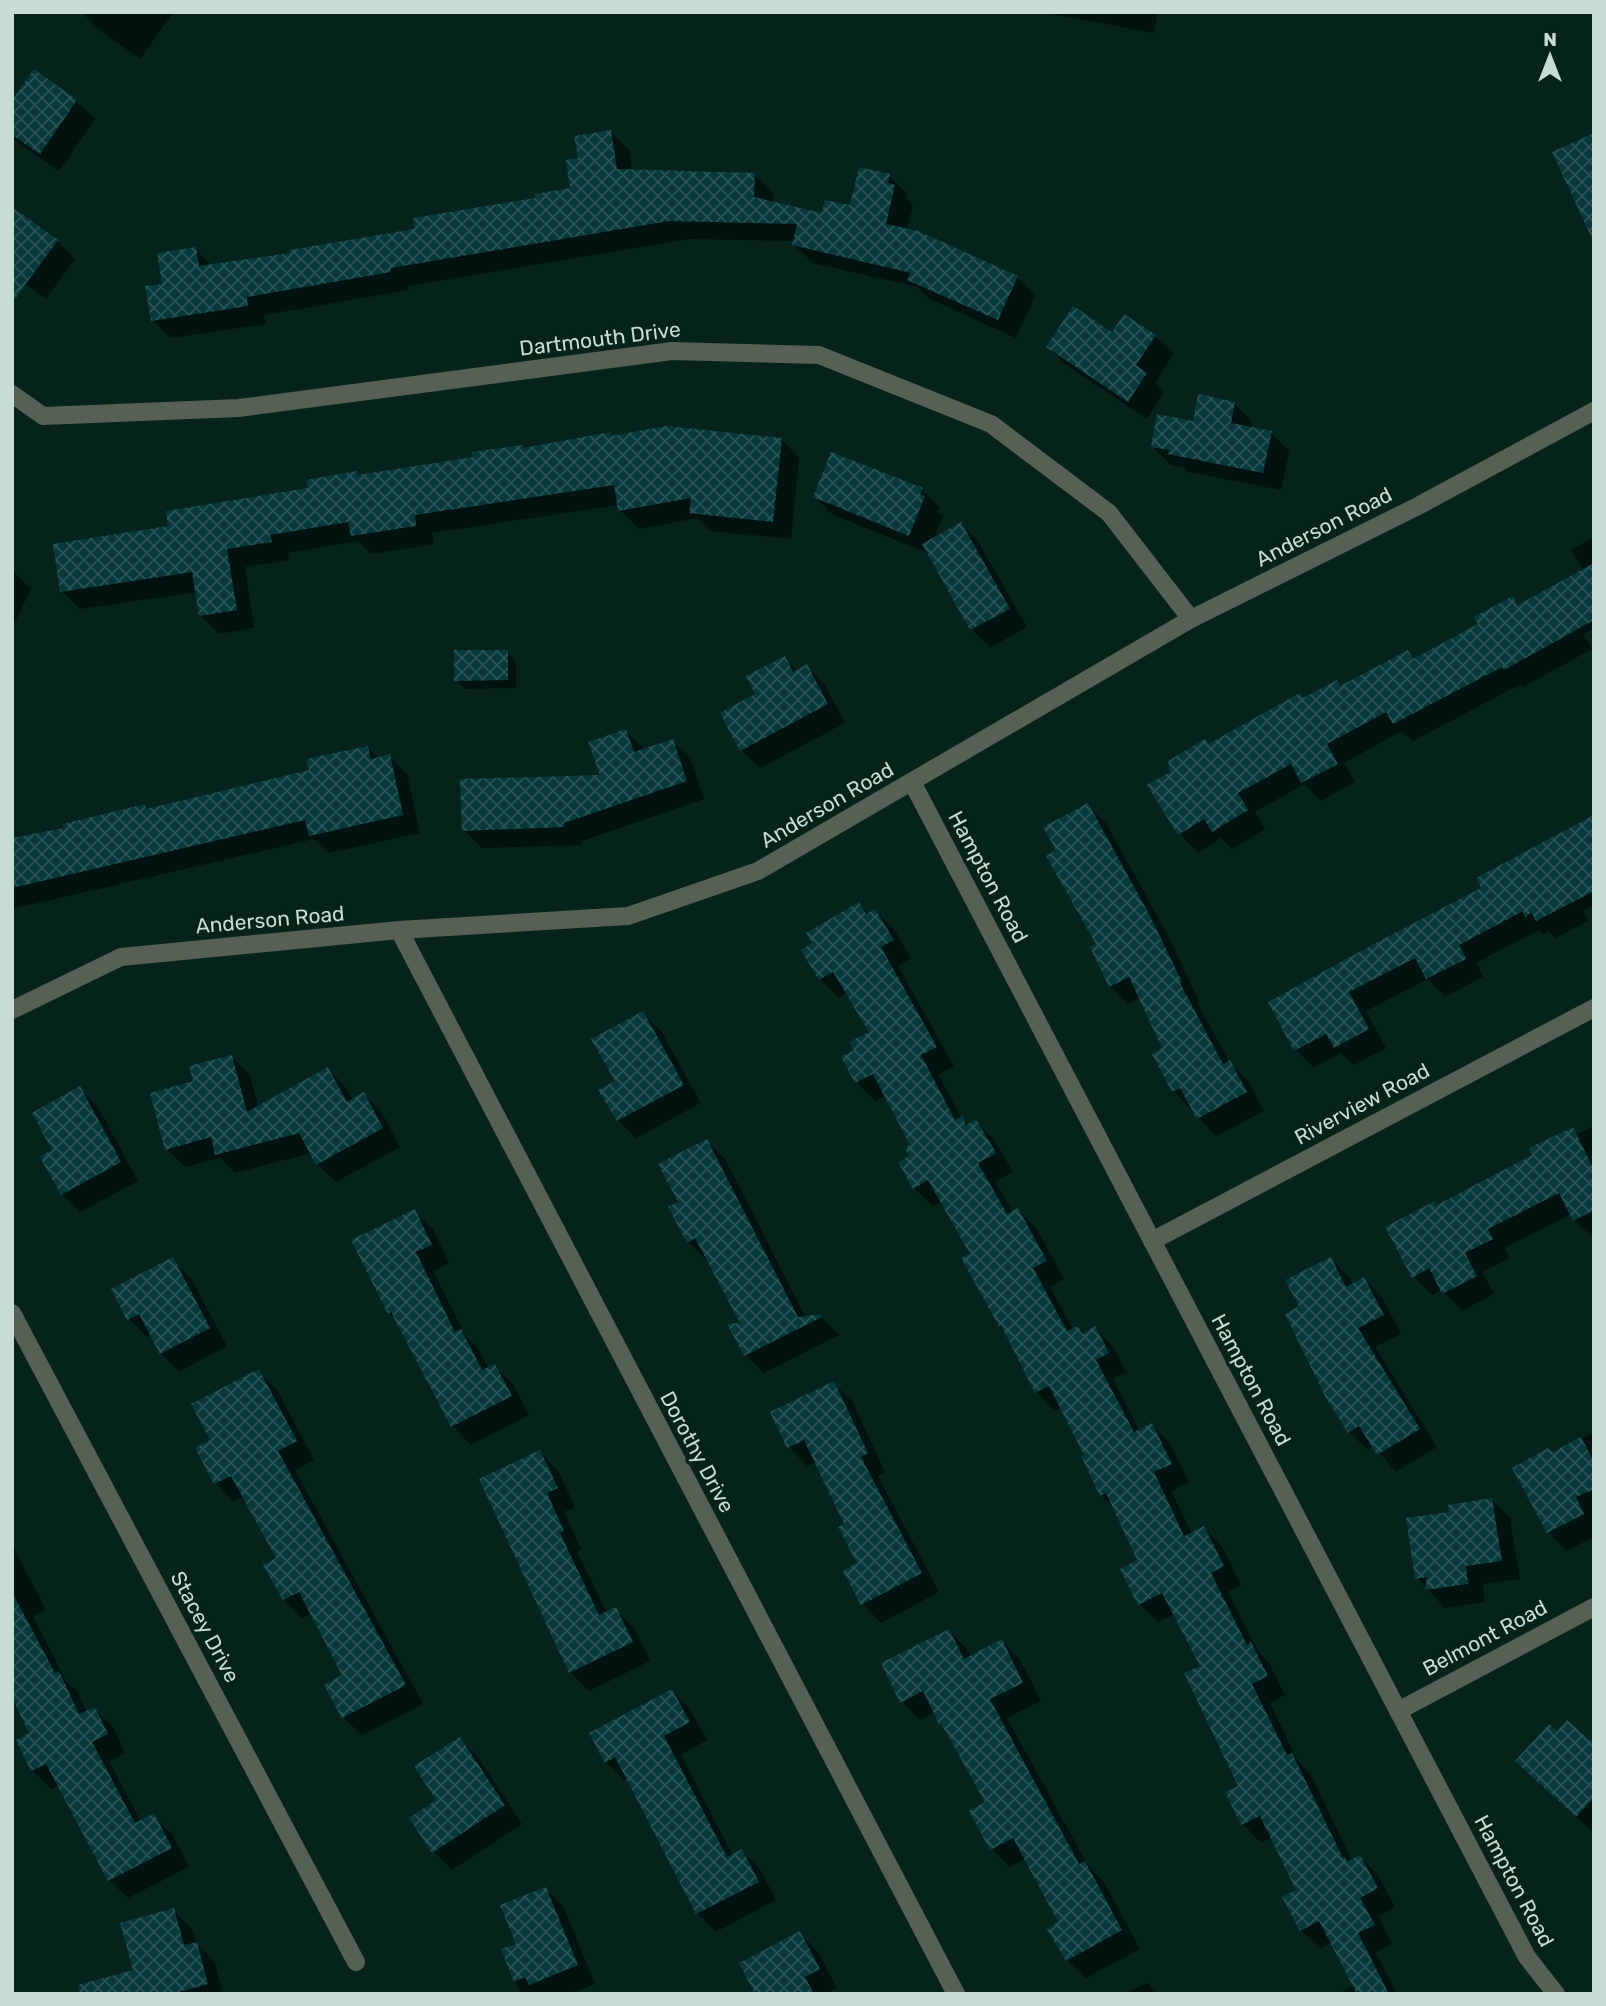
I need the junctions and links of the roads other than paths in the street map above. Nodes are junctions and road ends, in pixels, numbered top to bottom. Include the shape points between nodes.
1 (12, 394) edge
2 (1594, 411) edge
3 (1191, 619) junction
4 (912, 782) junction
5 (399, 930) junction
6 (1594, 1008) edge
7 (12, 1010) edge
8 (1152, 1241) junction
9 (12, 1313) edge
10 (1594, 1607) edge
11 (1398, 1711) junction
12 (356, 1962) dead end
13 (956, 1994) edge
14 (1556, 1994) edge

1 - 3 street, Dartmouth Drive via 43,416 239,408 672,351 819,355 991,424 1109,513
2 - 3 street, Anderson Road via 1418,506
3 - 4 street, Anderson Road
4 - 5 street, Anderson Road via 758,872 628,916
4 - 8 street, Hampton Road
5 - 7 street, Anderson Road via 121,957
5 - 13 street, Dorothy Drive
6 - 8 street, Riverview Road
8 - 11 street, Hampton Road
9 - 12 street, Stacey Drive
10 - 11 street, Belmont Road
11 - 14 street, Hampton Road via 1527,1957

